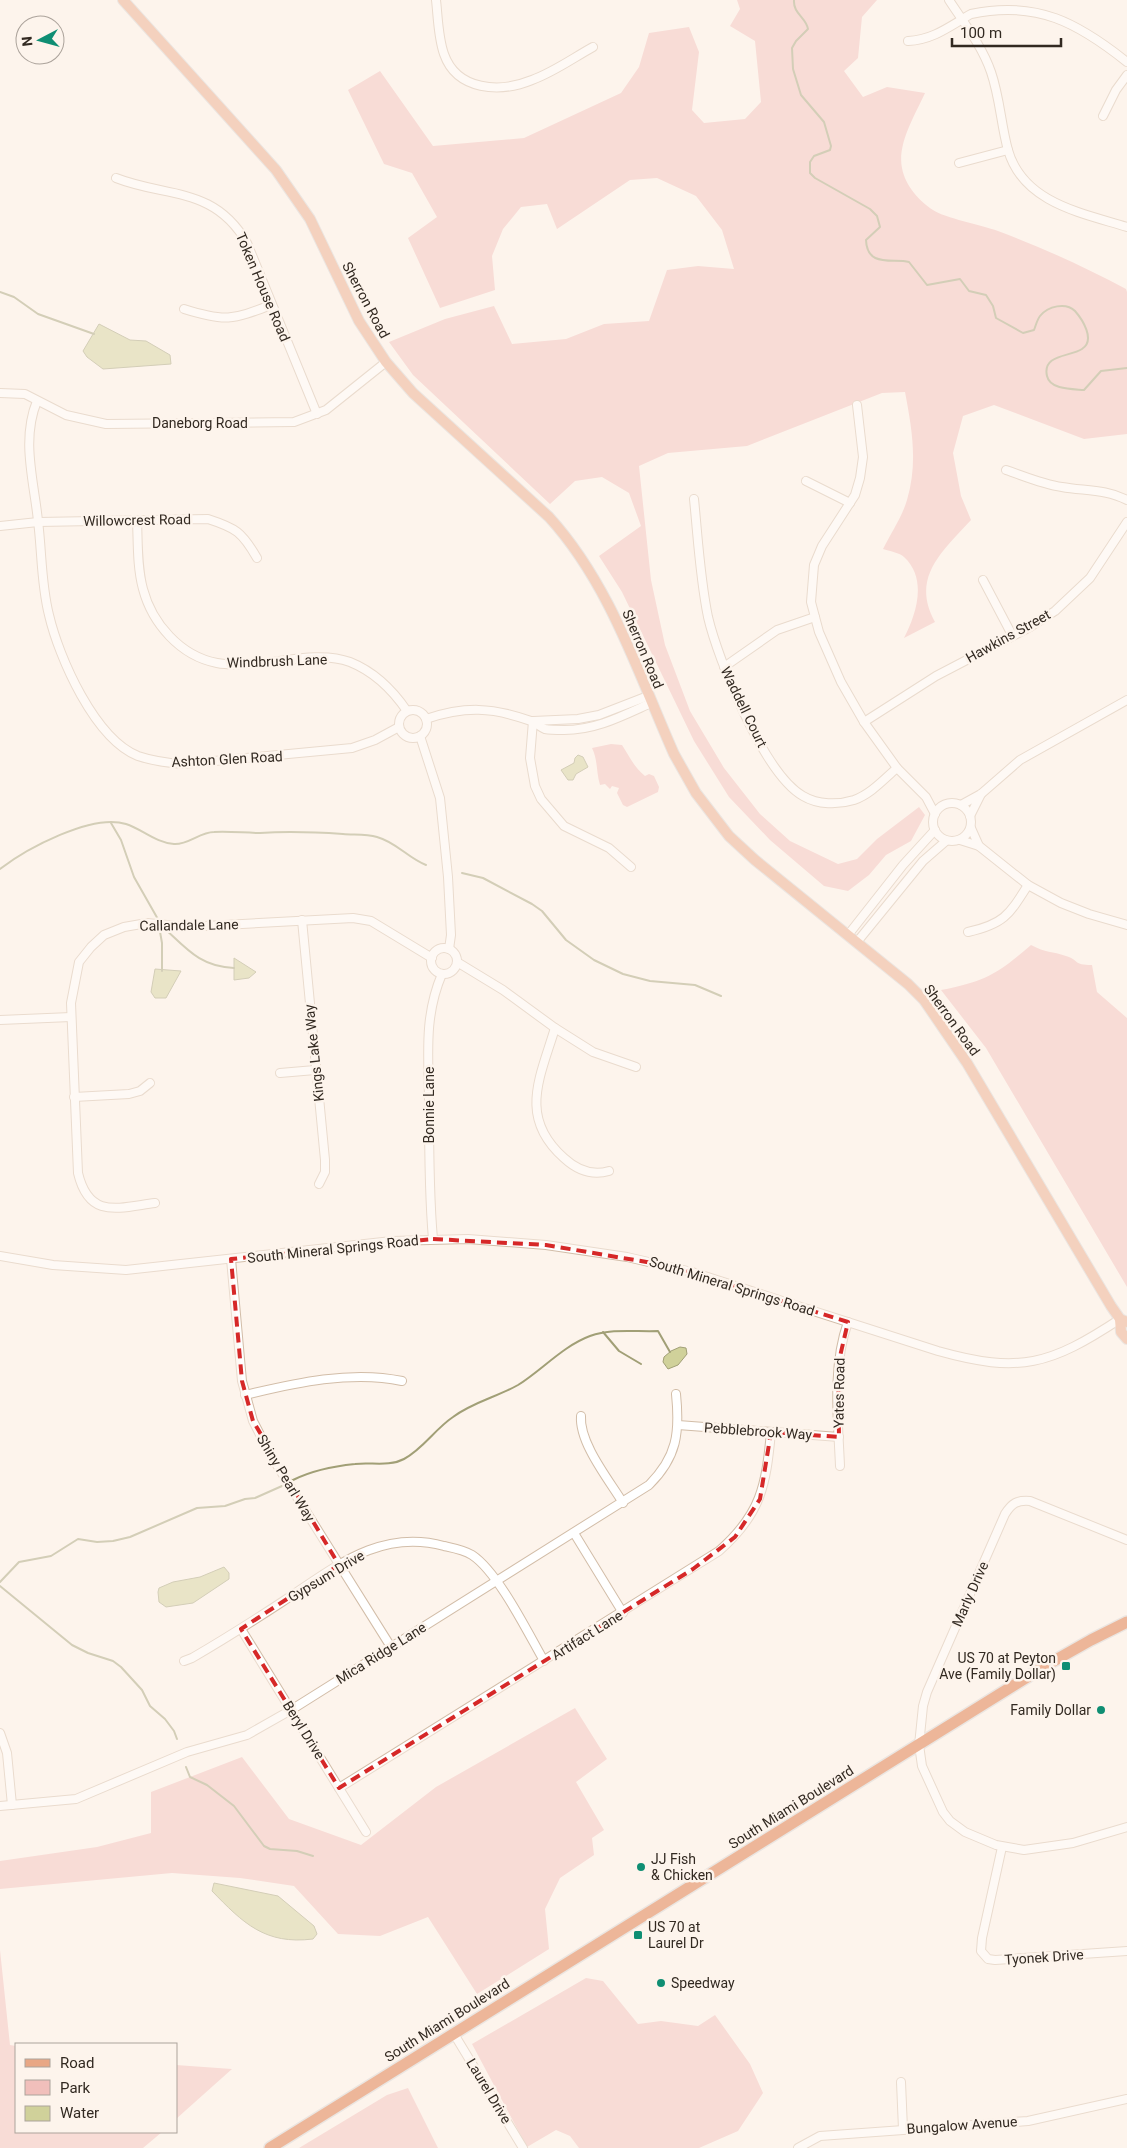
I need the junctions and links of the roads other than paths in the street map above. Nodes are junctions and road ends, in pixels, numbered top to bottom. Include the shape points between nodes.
1 (123, 0) edge
2 (436, 0) edge
3 (949, 0) edge
4 (1010, 1) dead end
5 (1052, 8) dead end
6 (962, 19) junction
7 (908, 41) dead end
8 (594, 47) dead end
9 (1127, 62) edge
10 (1127, 75) edge
11 (1103, 116) dead end
12 (1008, 150) junction
13 (959, 164) dead end
14 (116, 178) dead end
15 (1127, 227) edge
16 (271, 304) junction
17 (184, 310) dead end
18 (386, 362) junction
19 (0, 393) edge
20 (37, 401) junction
21 (857, 405) dead end
22 (317, 414) junction
23 (1006, 470) dead end
24 (806, 481) dead end
25 (694, 500) dead end
26 (1127, 500) edge
27 (850, 503) junction
28 (137, 520) junction
29 (38, 522) junction
30 (1127, 522) edge
31 (0, 526) edge
32 (257, 558) dead end
33 (983, 580) dead end
34 (815, 617) junction
35 (1012, 635) junction
36 (724, 667) junction
37 (650, 700) junction
38 (1127, 700) edge
39 (407, 711) junction
40 (426, 719) junction
41 (533, 721) junction
42 (864, 722) junction
43 (399, 727) junction
44 (420, 736) junction
45 (897, 768) junction
46 (981, 794) junction
47 (926, 797) junction
48 (945, 805) junction
49 (961, 805) junction
50 (935, 814) junction
51 (970, 816) junction
52 (970, 828) junction
53 (935, 830) junction
54 (946, 840) junction
55 (960, 840) junction
56 (979, 846) junction
57 (631, 867) dead end
58 (1028, 885) junction
59 (302, 920) junction
60 (1127, 925) edge
61 (968, 932) dead end
62 (848, 935) junction
63 (857, 942) junction
64 (449, 949) junction
65 (432, 958) junction
66 (457, 962) junction
67 (442, 974) junction
68 (71, 1017) junction
69 (0, 1020) edge
70 (555, 1028) junction
71 (636, 1067) dead end
72 (316, 1070) junction
73 (280, 1073) dead end
74 (150, 1083) dead end
75 (74, 1097) junction
76 (609, 1170) dead end
77 (319, 1184) dead end
78 (155, 1203) dead end
79 (432, 1239) junction
80 (0, 1256) edge
81 (231, 1259) junction
82 (1124, 1320) edge
83 (848, 1322) junction
84 (1127, 1339) edge
85 (402, 1381) dead end
86 (676, 1394) dead end
87 (245, 1395) junction
88 (581, 1416) dead end
89 (678, 1425) junction
90 (771, 1432) junction
91 (839, 1437) junction
92 (840, 1466) dead end
93 (623, 1503) junction
94 (574, 1533) junction
95 (1127, 1540) edge
96 (339, 1566) junction
97 (497, 1581) junction
98 (623, 1613) junction
99 (1127, 1622) edge
100 (241, 1629) junction
101 (391, 1647) junction
102 (184, 1661) dead end
103 (544, 1661) junction
104 (291, 1710) junction
105 (0, 1733) edge
106 (920, 1745) junction
107 (340, 1788) junction
108 (12, 1805) junction
109 (0, 1806) edge
110 (1127, 1827) edge
111 (366, 1832) dead end
112 (1002, 1846) junction
113 (1127, 1951) edge
114 (454, 2034) junction
115 (901, 2082) dead end
116 (1127, 2099) edge
117 (903, 2129) junction
118 (270, 2148) edge
119 (523, 2148) edge
120 (798, 2148) edge

1 - 18 main road, Sherron Road via 288,186 310,219 363,330
2 - 8 street via 446,58 455,73 476,86 494,88 531,81
3 - 6 street
4 - 6 street
5 - 9 street
6 - 7 street via 940,34
6 - 12 street via 991,70
10 - 11 street
12 - 13 street
12 - 15 street via 1022,178 1043,196 1057,204
14 - 16 street, Token House Road via 134,185 182,193 212,205 232,221 247,243
16 - 17 street via 225,319
16 - 22 street, Token House Road
18 - 22 street, Daneborg Road
18 - 37 main road, Sherron Road via 413,393 549,517 568,540 601,590
19 - 20 street, Daneborg Road via 25,394
20 - 22 street, Daneborg Road via 66,416 106,424 294,422
20 - 29 street, Ashton Glen Road via 30,418 29,434 30,470
21 - 27 street via 863,457 860,478
23 - 26 street via 1062,488 1104,492
24 - 27 street
25 - 36 street, Waddell Court via 704,596
27 - 34 street via 822,546 814,565 811,602
28 - 29 street, Willowcrest Road
28 - 32 street, Willowcrest Road via 208,519 232,527 247,540
28 - 39 street, Windbrush Lane via 139,567 149,608 162,630 187,651 215,663 239,665 323,658 348,661 385,683
29 - 31 street, Willowcrest Road
29 - 43 street, Ashton Glen Road via 48,614 58,649 96,719 116,743 136,755 157,762 183,764 320,752 352,748
30 - 35 street, Hawkins Street via 1101,563 1072,597 1030,627
33 - 35 street
34 - 36 street via 777,630
34 - 42 street via 840,682
35 - 42 street, Hawkins Street via 936,676
36 - 45 street, Waddell Court via 769,758 803,797 825,803 854,800 873,789
37 - 41 street via 590,728 545,728
37 - 62 main road, Sherron Road via 687,779 711,815 755,860
38 - 46 street via 1020,760
39 - 40 street via 416,710
39 - 43 street via 400,718
40 - 41 street via 467,709
40 - 44 street via 426,729
41 - 57 street via 530,758 541,799 564,826 609,848
42 - 45 street
43 - 44 street via 404,735
44 - 64 street via 440,798 451,935
45 - 47 street
46 - 49 street
46 - 51 street
47 - 48 street
47 - 50 street
48 - 49 street
48 - 50 street
49 - 51 street
50 - 53 street
51 - 52 street
52 - 55 street
52 - 56 street
53 - 54 street
53 - 62 street
54 - 55 street
54 - 63 street via 923,861
55 - 56 street
56 - 58 street
58 - 60 street via 1068,906
58 - 61 street via 1004,918 986,928
59 - 65 street, Callandale Lane via 352,918 371,921
59 - 68 street, Callandale Lane via 187,927 147,923 104,935 79,962
59 - 72 street, Kings Lake Way
62 - 63 main road, Sherron Road
63 - 82 main road, Sherron Road via 908,984 942,1025
64 - 65 street via 440,948
64 - 66 street via 456,954
65 - 67 street via 435,970
66 - 67 street via 454,970
66 - 70 street
67 - 79 street, Bonnie Lane via 428,1020
68 - 69 street
68 - 75 street, Callandale Lane
70 - 71 street via 593,1052
70 - 76 street via 537,1087 536,1109 541,1127 552,1147 574,1167 592,1173
72 - 73 street
72 - 77 street, Kings Lake Way via 325,1160 325,1172
74 - 75 street via 129,1094
75 - 78 street, Callandale Lane via 78,1173 82,1190 92,1202 105,1207
79 - 81 street, South Mineral Springs Road
79 - 83 street, South Mineral Springs Road via 546,1245 647,1260 714,1278
80 - 81 street, South Mineral Springs Road via 53,1265 118,1270
81 - 87 street, Shiny Pearl Way
82 - 83 street, South Mineral Springs Road via 1066,1351 1038,1360 1008,1364 959,1357
82 - 84 main road, Sherron Road via 1121,1332
83 - 91 street, Yates Road via 839,1359
85 - 87 street via 371,1377 335,1379
86 - 89 street, Mica Ridge Lane
87 - 96 street, Shiny Pearl Way via 253,1421 270,1454
88 - 93 street via 580,1426 585,1440
89 - 90 street, Pebblebrook Way
89 - 93 street, Mica Ridge Lane via 670,1460 662,1472
90 - 91 street, Pebblebrook Way
90 - 98 street, Artifact Lane via 760,1499 735,1537 719,1552
91 - 92 street, Yates Road
93 - 94 street, Mica Ridge Lane
94 - 97 street, Mica Ridge Lane
94 - 98 street
95 - 106 street, Marly Drive via 1030,1501 1013,1503 1004,1514 927,1692
96 - 97 street, Gypsum Drive via 358,1554 393,1542 431,1542 472,1555
96 - 100 street, Gypsum Drive
96 - 101 street, Shiny Pearl Way
97 - 101 street, Mica Ridge Lane
97 - 103 street, Gypsum Drive
98 - 103 street, Artifact Lane
99 - 106 highway, South Miami Boulevard via 1045,1666
100 - 102 street, Gypsum Drive
100 - 104 street, Beryl Drive
101 - 104 street, Mica Ridge Lane
103 - 107 street, Artifact Lane
104 - 107 street, Beryl Drive
104 - 108 street, Mica Ridge Lane via 247,1735 188,1752 76,1799
105 - 108 street via 7,1753
106 - 112 street, Marly Drive via 924,1773 946,1816 965,1832
106 - 114 highway, South Miami Boulevard
107 - 111 street, Beryl Drive
108 - 109 street, Mica Ridge Lane
110 - 112 street, Marly Drive via 1054,1847 1024,1850
112 - 113 street, Tyonek Drive via 982,1938 981,1951 988,1959
114 - 118 highway, South Miami Boulevard
114 - 119 street, Laurel Drive
115 - 117 street
116 - 117 street, Bungalow Avenue via 1028,2121
117 - 120 street, Bungalow Avenue via 820,2136

